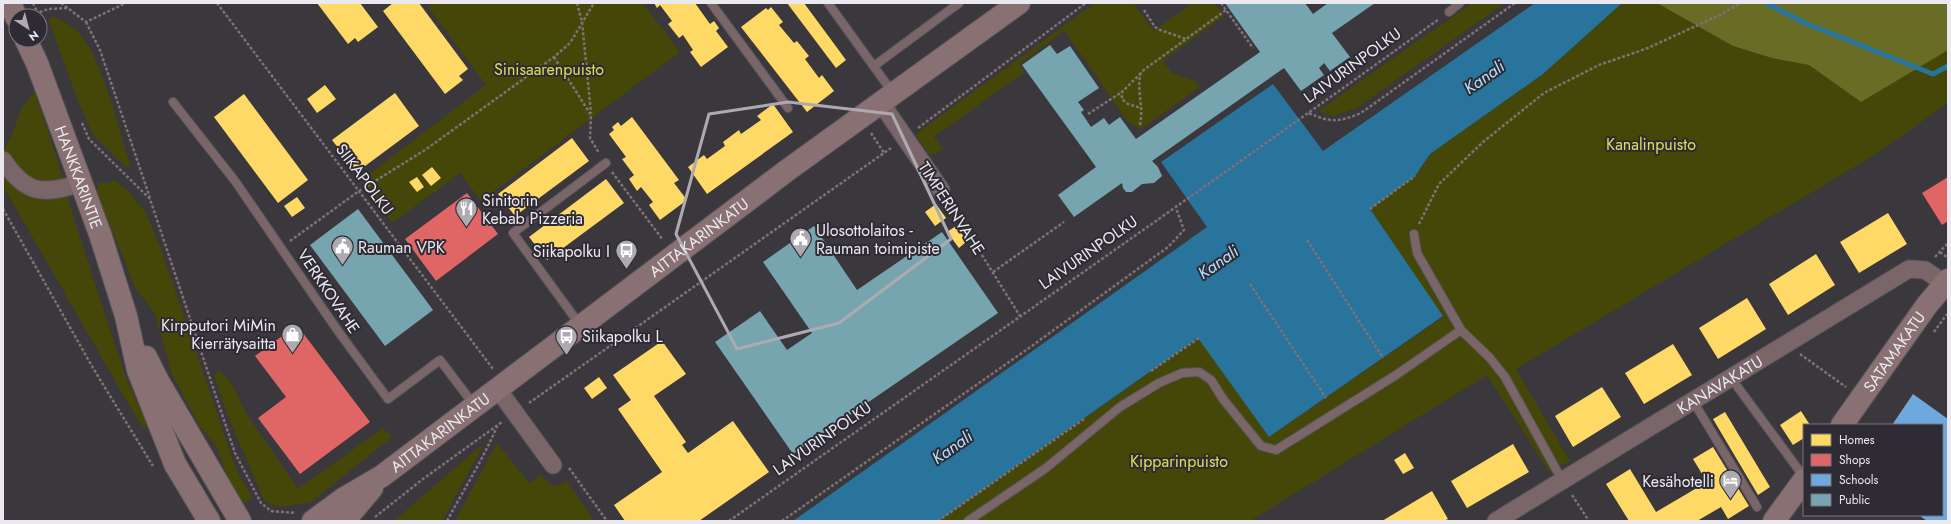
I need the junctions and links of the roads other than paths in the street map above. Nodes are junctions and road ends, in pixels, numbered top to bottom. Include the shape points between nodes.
1 (711, 3) edge
2 (828, 3) edge
3 (959, 3) edge
4 (1019, 3) edge
5 (1460, 3) edge
6 (1448, 12) road end
7 (29, 48) edge
8 (874, 66) junction
9 (887, 99) junction
10 (173, 102) dead end
11 (788, 108) dead end
12 (3, 160) edge
13 (606, 163) dead end
14 (81, 183) junction
15 (941, 190) road end
16 (1414, 234) road end
17 (1946, 282) edge
18 (126, 316) junction
19 (580, 326) junction
20 (1461, 330) junction
21 (496, 378) junction
22 (1731, 378) junction
23 (1694, 401) junction
24 (475, 405) junction
25 (1843, 424) edge
26 (553, 465) dead end
27 (382, 476) junction
28 (1803, 477) edge
29 (1803, 479) edge
30 (1562, 480) junction
31 (1757, 507) dead end
32 (307, 519) edge
33 (209, 521) edge
34 (240, 521) edge
35 (344, 521) edge
36 (968, 521) edge
37 (1496, 521) edge
38 (1774, 521) edge

1 - 11 lane
2 - 8 lane
3 - 8 lane
4 - 9 main road, AITTAKARINKATU
5 - 6 lane
7 - 14 main road, HANKKARINTIE
8 - 9 lane
9 - 15 street, TIMPERINVAHE via 905,138
9 - 19 main road, AITTAKARINKATU
10 - 24 lane, VERKKOVAHE via 235,181 388,399 440,360
12 - 14 street via 14,176 33,189 57,190
13 - 19 lane via 513,233
14 - 18 main road, HANKKARINTIE
16 - 20 lane via 1417,253
17 - 22 street, KANAVAKATU via 1925,270 1909,269
17 - 25 main road, SATAMAKATU
18 - 33 main road, HANKKARINTIE via 138,370 175,464
18 - 34 main road, HANKKARINTIE via 158,381
19 - 21 main road, AITTAKARINKATU
20 - 30 lane via 1490,358 1504,377
20 - 36 lane via 1390,380 1276,450 1260,446 1211,380 1198,372 1182,373 1159,382 1120,407 1046,468
21 - 24 main road, AITTAKARINKATU
21 - 26 street via 515,413
22 - 23 street, KANAVAKATU
22 - 28 lane
23 - 30 street, KANAVAKATU
23 - 31 lane
24 - 27 main road, AITTAKARINKATU
27 - 32 main road, AITTAKARINKATU
27 - 35 main road, AITTAKARINKATU
29 - 38 main road
30 - 37 street, KANAVAKATU

